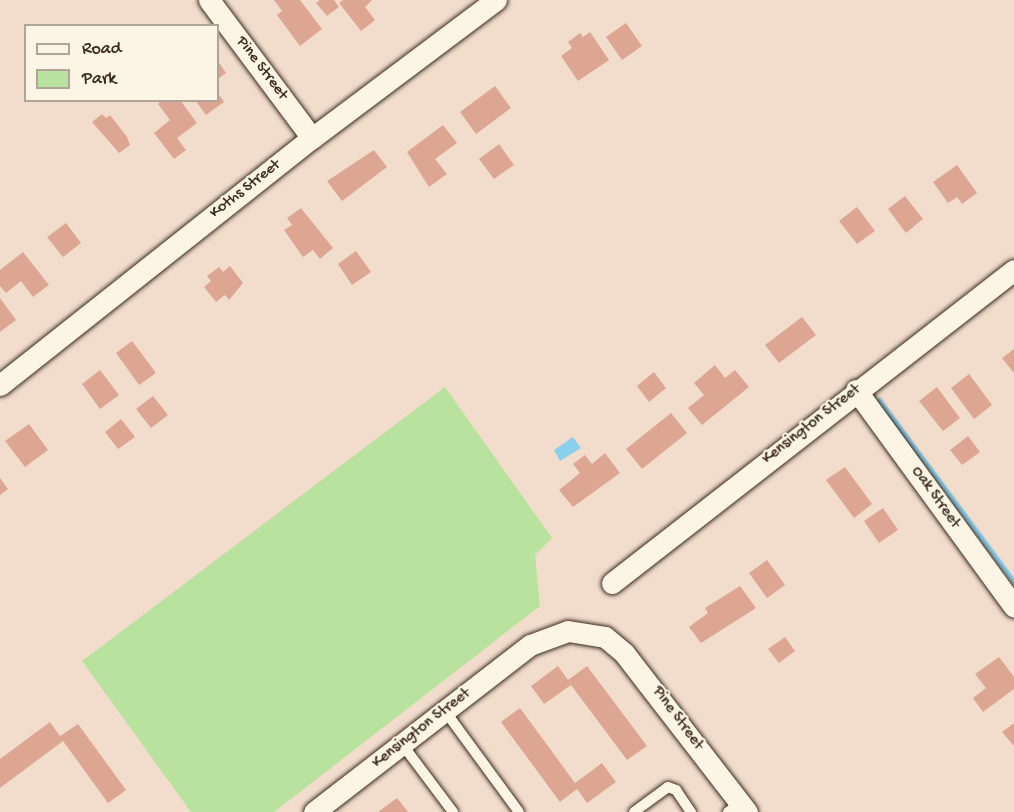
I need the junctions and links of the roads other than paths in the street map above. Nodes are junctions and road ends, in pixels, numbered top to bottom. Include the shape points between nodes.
1 (209, 0) edge
2 (496, 0) edge
3 (312, 138) junction
4 (1014, 270) edge
5 (0, 385) edge
6 (856, 390) junction
7 (612, 583) dead end
8 (1014, 607) edge
9 (597, 635) joint
10 (445, 711) junction
11 (402, 744) junction
12 (738, 809) edge
13 (314, 812) edge
14 (453, 812) edge
15 (519, 812) edge
16 (634, 812) edge
17 (691, 812) edge

1 - 3 street, Pine Street
2 - 3 street, Koths Street
3 - 5 street, Koths Street
4 - 6 street, Kensington Street
6 - 7 street, Kensington Street
6 - 8 street, Oak Street
9 - 10 street, Kensington Street via 568,632 548,636 530,645
9 - 12 street, Pine Street via 624,652
10 - 11 street, Kensington Street
10 - 15 lane
11 - 13 street, Kensington Street
11 - 14 lane
16 - 17 lane via 668,787 675,790

